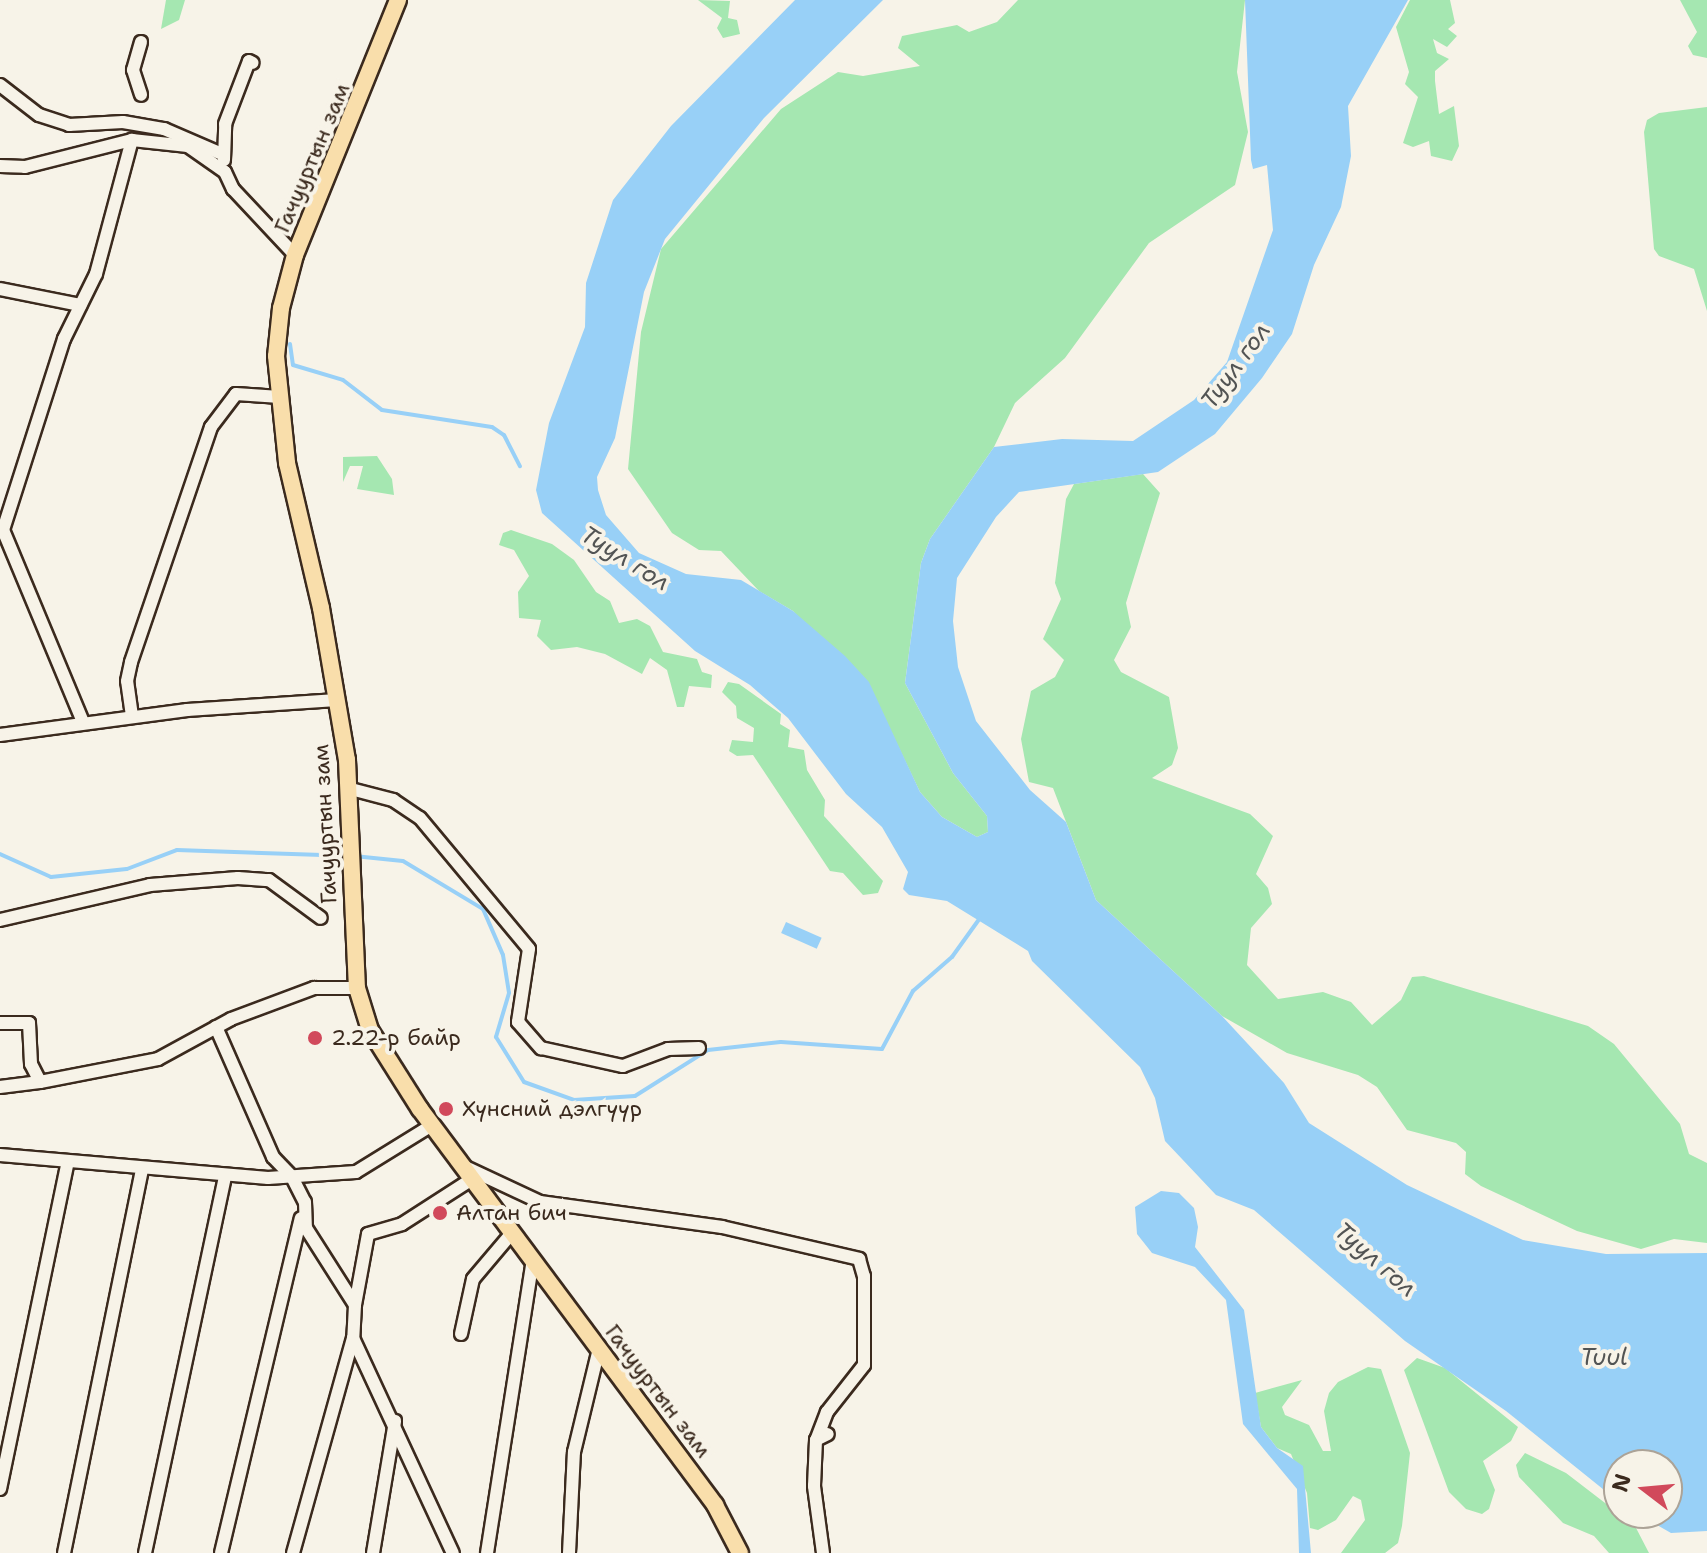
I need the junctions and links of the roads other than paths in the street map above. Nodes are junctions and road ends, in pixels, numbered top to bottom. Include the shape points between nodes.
1 (398, 0) edge
2 (141, 42) dead end
3 (253, 63) dead end
4 (0, 85) edge
5 (141, 95) dead end
6 (132, 140) junction
7 (224, 155) junction
8 (0, 166) edge
9 (225, 172) junction
10 (295, 255) junction
11 (0, 289) edge
12 (80, 305) junction
13 (280, 397) junction
14 (337, 700) junction
15 (132, 716) junction
16 (83, 722) junction
17 (0, 735) edge
18 (347, 788) junction
19 (321, 918) dead end
20 (0, 920) edge
21 (357, 988) junction
22 (0, 1023) edge
23 (216, 1027) junction
24 (699, 1048) dead end
25 (40, 1082) junction
26 (0, 1087) edge
27 (432, 1125) junction
28 (0, 1155) edge
29 (68, 1162) junction
30 (142, 1169) junction
31 (468, 1173) junction
32 (225, 1176) junction
33 (292, 1177) junction
34 (305, 1202) junction
35 (512, 1233) junction
36 (533, 1260) junction
37 (355, 1305) junction
38 (461, 1334) dead end
39 (353, 1338) junction
40 (599, 1349) junction
41 (395, 1421) junction
42 (0, 1489) edge
43 (64, 1553) edge
44 (145, 1553) edge
45 (221, 1553) edge
46 (293, 1553) edge
47 (373, 1553) edge
48 (453, 1553) edge
49 (487, 1553) edge
50 (569, 1553) edge
51 (740, 1553) edge
52 (823, 1553) edge

1 - 10 main road, Гачууртын зам
2 - 5 street via 133,70
3 - 7 street via 249,61 225,124
4 - 7 street via 39,115 69,125 155,127
6 - 8 street via 25,167
6 - 9 street via 188,146
6 - 12 street via 96,274
7 - 9 street
9 - 10 street via 233,189
10 - 13 main road, Гачууртын зам via 281,308 276,356
11 - 12 street
12 - 16 street via 64,339 3,530
13 - 14 main road, Гачууртын зам via 287,463
13 - 15 street via 236,394 211,427 131,662 127,681
14 - 15 street
14 - 18 main road, Гачууртын зам
15 - 16 street
16 - 17 street
18 - 21 main road, Гачууртын зам
18 - 24 street via 393,800 420,818 529,949 518,1022 541,1048 623,1066 668,1049
19 - 20 street via 269,880 238,878 150,885
21 - 23 street via 314,988
21 - 27 main road, Гачууртын зам via 370,1030
22 - 25 street via 29,1023 31,1064
23 - 25 street via 158,1059
23 - 33 street via 273,1157
25 - 26 street
27 - 31 main road, Гачууртын зам
27 - 33 street via 356,1172
28 - 29 street
29 - 30 street
29 - 42 street
30 - 32 street
30 - 43 street
31 - 35 main road, Гачууртын зам
31 - 37 street via 402,1224 368,1234
31 - 52 street via 540,1202 722,1227 859,1259 864,1276 864,1365 827,1412 814,1486
32 - 33 street
32 - 44 street
33 - 34 street
34 - 37 street via 306,1228
34 - 45 street
35 - 36 main road, Гачууртын зам
35 - 38 street via 473,1279
36 - 40 main road, Гачууртын зам
36 - 49 street
37 - 39 street
39 - 41 street
39 - 46 street
40 - 50 street via 574,1452
40 - 51 main road, Гачууртын зам via 715,1505
41 - 47 street
41 - 48 street

